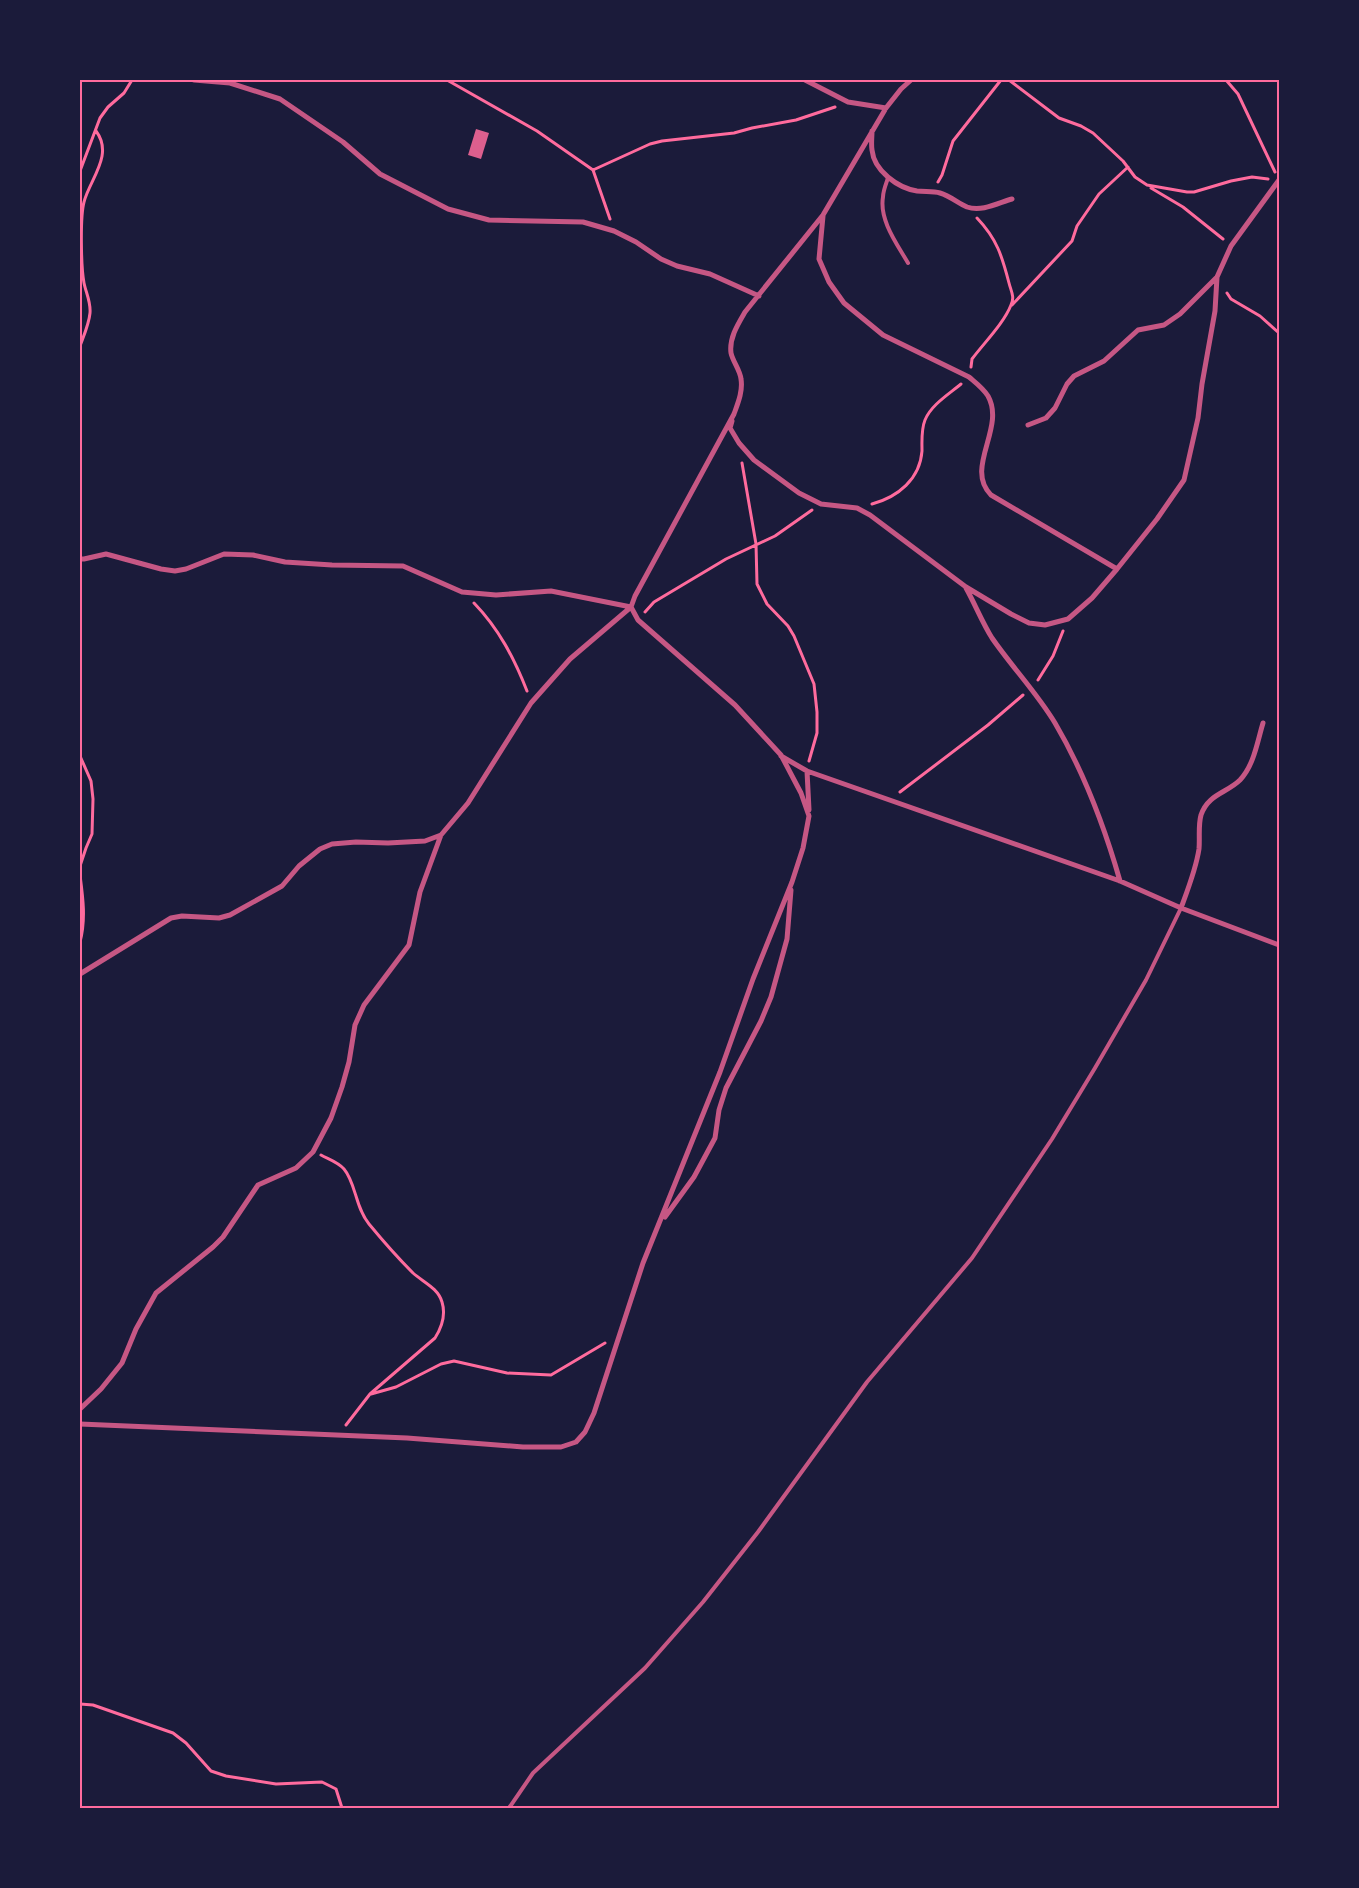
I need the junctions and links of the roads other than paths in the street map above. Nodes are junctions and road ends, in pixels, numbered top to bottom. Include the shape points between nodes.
1 (194, 80) edge
2 (805, 80) edge
3 (911, 80) edge
4 (886, 108) junction
5 (872, 130) junction
6 (888, 178) junction
7 (1279, 180) edge
8 (1012, 199) dead end
9 (823, 215) junction
10 (908, 263) dead end
11 (1218, 277) junction
12 (759, 296) junction
13 (734, 414) junction
14 (1028, 425) dead end
15 (80, 559) edge
16 (1117, 569) junction
17 (966, 587) junction
18 (631, 607) junction
19 (1263, 723) dead end
20 (781, 755) junction
21 (807, 771) junction
22 (809, 816) junction
23 (441, 835) junction
24 (1120, 881) junction
25 (792, 882) junction
26 (1181, 908) junction
27 (1279, 944) edge
28 (80, 974) edge
29 (660, 1223) junction
30 (80, 1409) edge
31 (80, 1424) edge
32 (509, 1808) edge

1 - 12 street via 230,83 280,99 343,142 380,174 448,209 489,220 583,222 614,231 677,266 710,274
2 - 4 street via 848,102
3 - 4 street
4 - 5 street
5 - 6 street via 872,151
5 - 9 street
6 - 8 street via 909,189 949,196 967,207 984,208
6 - 10 lane via 882,210
7 - 11 street via 1232,246
9 - 12 street
9 - 16 street via 819,259 829,282 844,303 883,335 969,377 989,397 992,414 990,438 981,477 985,489 991,496
11 - 14 street via 1164,326 1138,330 1104,361 1074,376 1046,418
11 - 16 street via 1198,418 1184,480
12 - 13 street via 745,312 732,341 731,353 741,379
13 - 17 street via 730,428 739,443 777,478 821,504 857,508 882,523
13 - 18 street
15 - 18 street via 106,554 175,571 224,554 285,562 403,566 462,592 496,595 551,591
16 - 17 street via 1068,619 1045,625 1030,623 1011,614
17 - 24 street via 993,639 1055,723 1090,790
18 - 20 street via 638,620 735,705
18 - 23 street via 570,659 532,704 468,802
19 - 26 street via 1248,768 1239,781 1208,802 1201,815 1196,864
20 - 21 street
20 - 22 street
21 - 22 street
21 - 24 street
22 - 25 street
23 - 28 street via 425,842 332,844 320,849 282,886 230,915 171,918
23 - 30 street via 420,892 409,944 364,1004 356,1024 342,1087 314,1152 296,1168 258,1185 213,1247 156,1293 122,1363
24 - 26 street
25 - 29 street
25 - 29 street via 787,939 771,997 726,1088 715,1138 694,1177
26 - 27 street
26 - 32 lane via 1146,980 1090,1076 972,1258 866,1382 703,1602 645,1668 533,1773
29 - 31 street via 643,1263 594,1414 576,1442 561,1447 523,1447 407,1438

